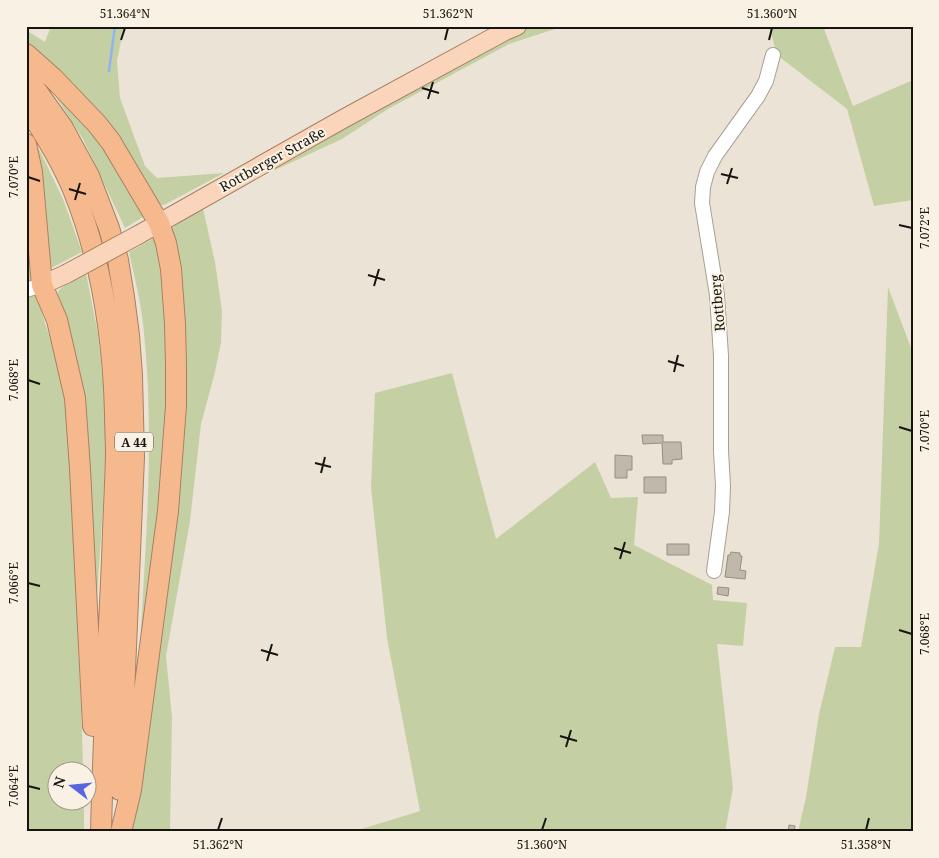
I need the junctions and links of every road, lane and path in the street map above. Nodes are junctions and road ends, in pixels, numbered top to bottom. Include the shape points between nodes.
1 (517, 26) edge
2 (26, 54) edge
3 (773, 56) dead end
4 (26, 76) edge
5 (26, 106) edge
6 (26, 144) edge
7 (159, 223) junction
8 (34, 288) edge
9 (714, 571) dead end
10 (100, 832) edge
11 (120, 832) edge

1 - 7 main road, Rottberger Straße via 434,68
2 - 7 highway via 97,124
3 - 9 street, Rottberg via 758,96 715,156 703,187 702,203 717,295 721,356 723,503
4 - 11 highway, A 44 via 63,128 89,176 110,228 124,297 132,375 134,457
5 - 10 highway, A 44 via 47,138 74,191 90,239 102,292 114,374 116,453
6 - 8 highway via 32,172
7 - 8 main road, Rottberger Straße, bridge
7 - 11 highway via 171,269 176,406 168,511 131,790
8 - 10 highway via 56,320 75,398 91,672 93,795

